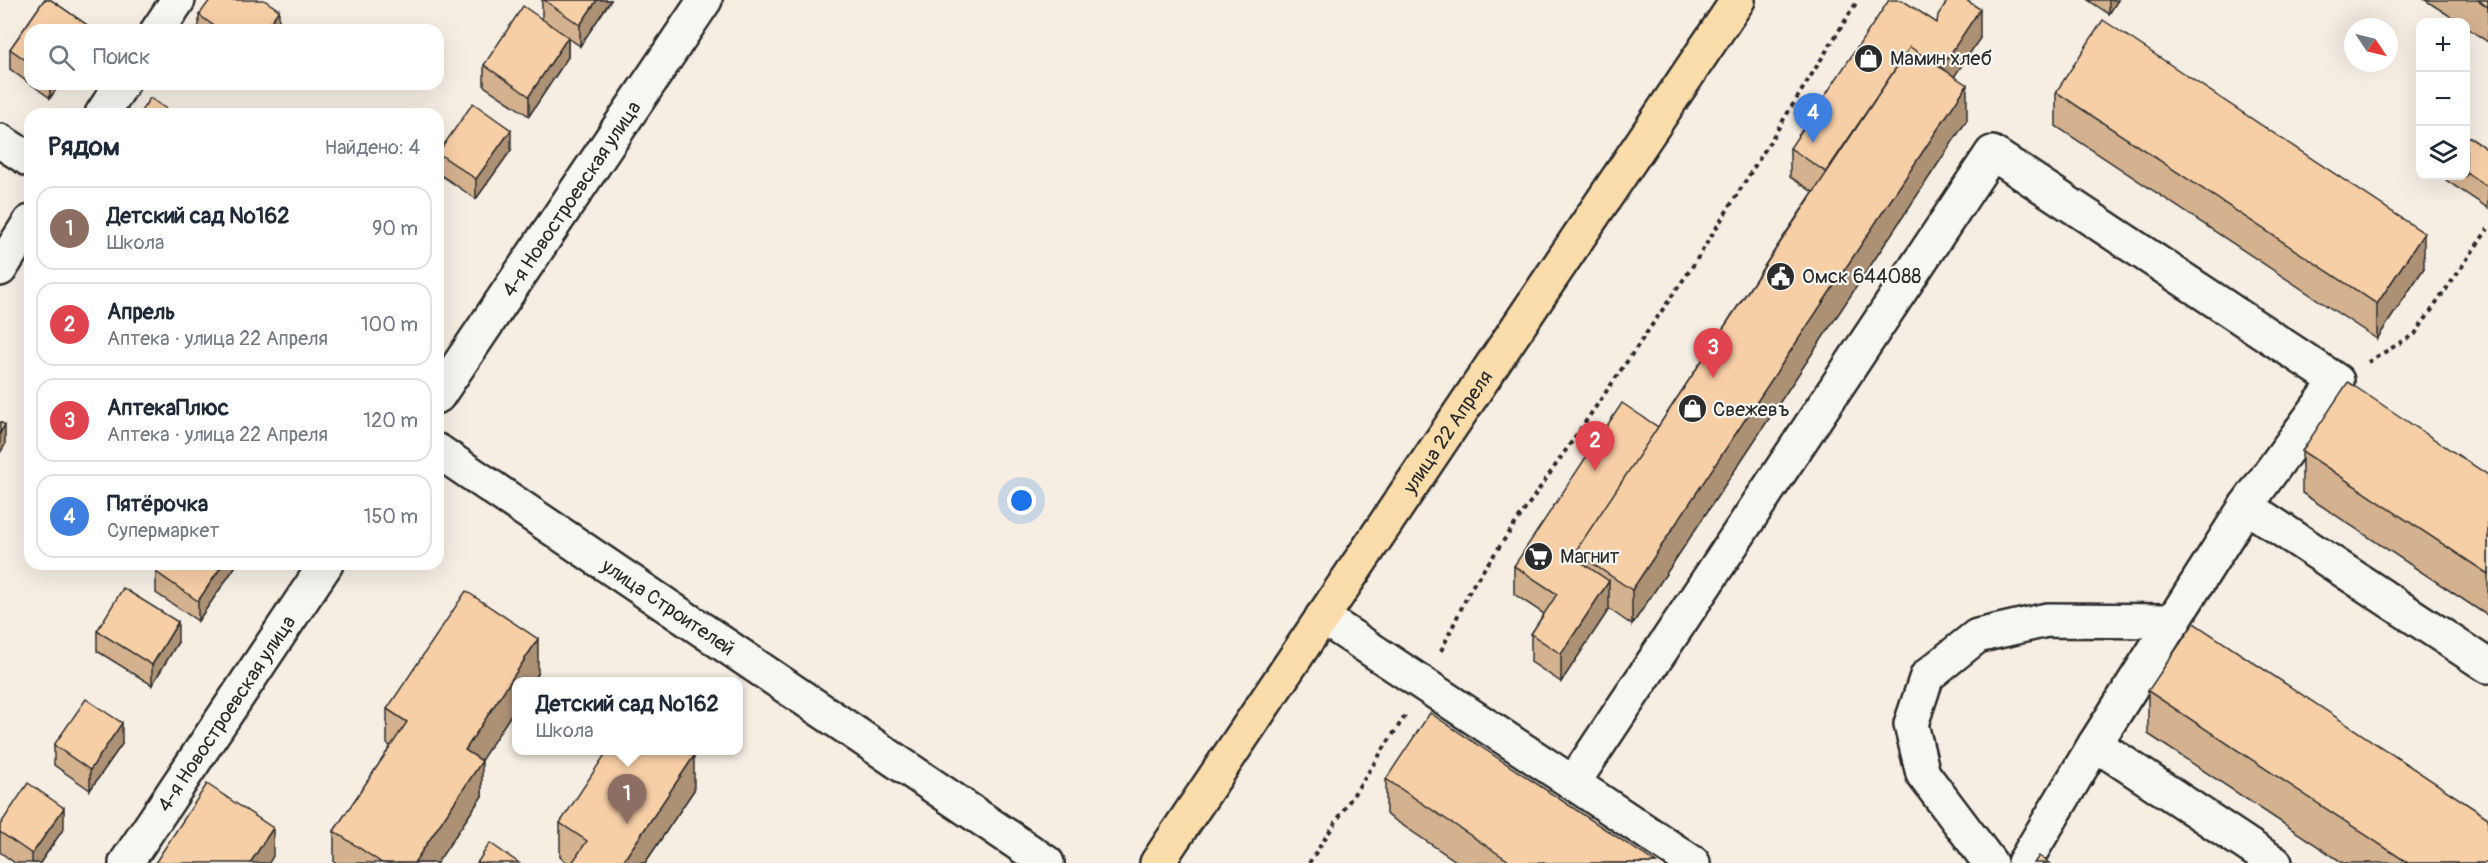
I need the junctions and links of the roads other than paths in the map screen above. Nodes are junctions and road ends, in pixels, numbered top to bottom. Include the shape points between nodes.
1 (178, 0) edge
2 (705, 0) edge
3 (1738, 0) edge
4 (162, 24) edge
5 (118, 90) edge
6 (106, 108) edge
7 (0, 141) edge
8 (24, 156) edge
9 (24, 231) edge
10 (0, 269) edge
11 (444, 387) edge
12 (444, 455) edge
13 (2246, 506) junction
14 (322, 570) edge
15 (1322, 617) junction
16 (2174, 621) junction
17 (2488, 666) edge
18 (2096, 744) junction
19 (1574, 783) junction
20 (126, 863) edge
21 (1047, 863) edge
22 (1157, 863) edge
23 (1693, 863) edge
24 (1990, 863) edge
25 (2024, 863) edge
26 (2275, 863) edge

1 - 4 street
2 - 11 street, 4-я Новостроевская улица
3 - 15 main road, улица 22 Апреля
5 - 6 street
7 - 8 street
9 - 10 street
12 - 21 street, улица Строителей
13 - 16 street
13 - 17 street
13 - 19 street via 2337,381 1992,153
14 - 20 street, 4-я Новостроевская улица
15 - 19 street
15 - 22 main road, улица 22 Апреля
16 - 18 street
16 - 24 street via 2047,620 1977,636 1927,676 1911,724 1923,774
18 - 25 street
18 - 26 street
19 - 23 street

